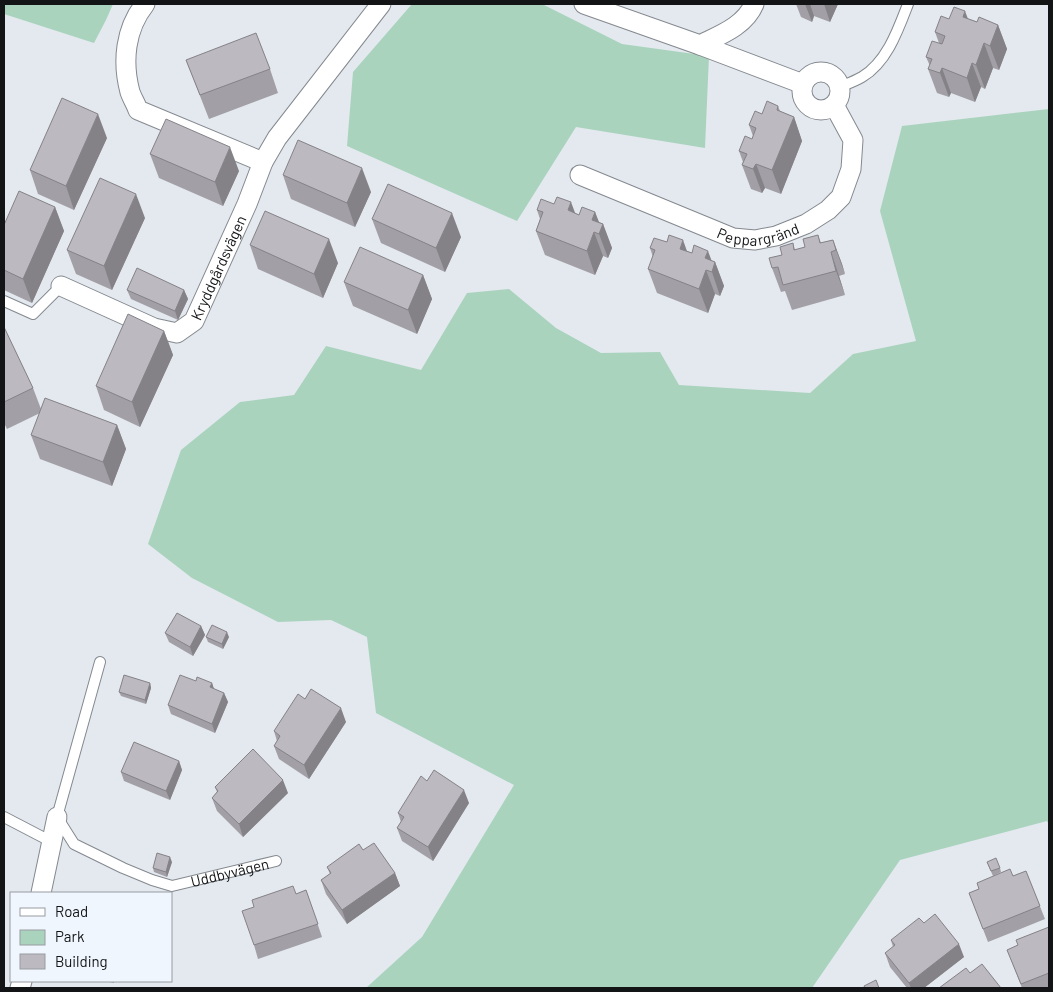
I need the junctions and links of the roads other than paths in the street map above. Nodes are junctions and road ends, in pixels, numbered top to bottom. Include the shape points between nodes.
1 (144, 4) edge
2 (381, 4) edge
3 (584, 4) edge
4 (754, 4) edge
5 (908, 4) edge
6 (700, 45) junction
7 (803, 84) junction
8 (840, 87) junction
9 (834, 105) junction
10 (263, 162) junction
11 (580, 175) dead end
12 (61, 286) joint
13 (4, 301) edge
14 (100, 662) dead end
15 (57, 817) junction
16 (4, 818) edge
17 (52, 842) junction
18 (276, 861) dead end
19 (41, 892) edge

1 - 10 street via 133,22 126,46 125,67 130,93 138,110
2 - 10 street, Kryddgårdsvägen via 277,138
3 - 6 street
4 - 6 street via 750,14 730,30
5 - 8 lane via 880,62 862,77
6 - 7 street
7 - 8 street via 812,73 820,72 831,74
7 - 9 street via 803,98 809,106 825,110
8 - 9 street
9 - 11 street, Peppargränd via 853,140 851,169 841,197 806,224 776,236 755,240 733,238
10 - 12 street, Kryddgårdsvägen via 194,321 177,333 154,328
12 - 13 lane via 33,314
14 - 15 lane
15 - 17 street
15 - 18 lane, Uddbyvägen via 74,844 123,868 172,886
16 - 17 lane
17 - 19 street

